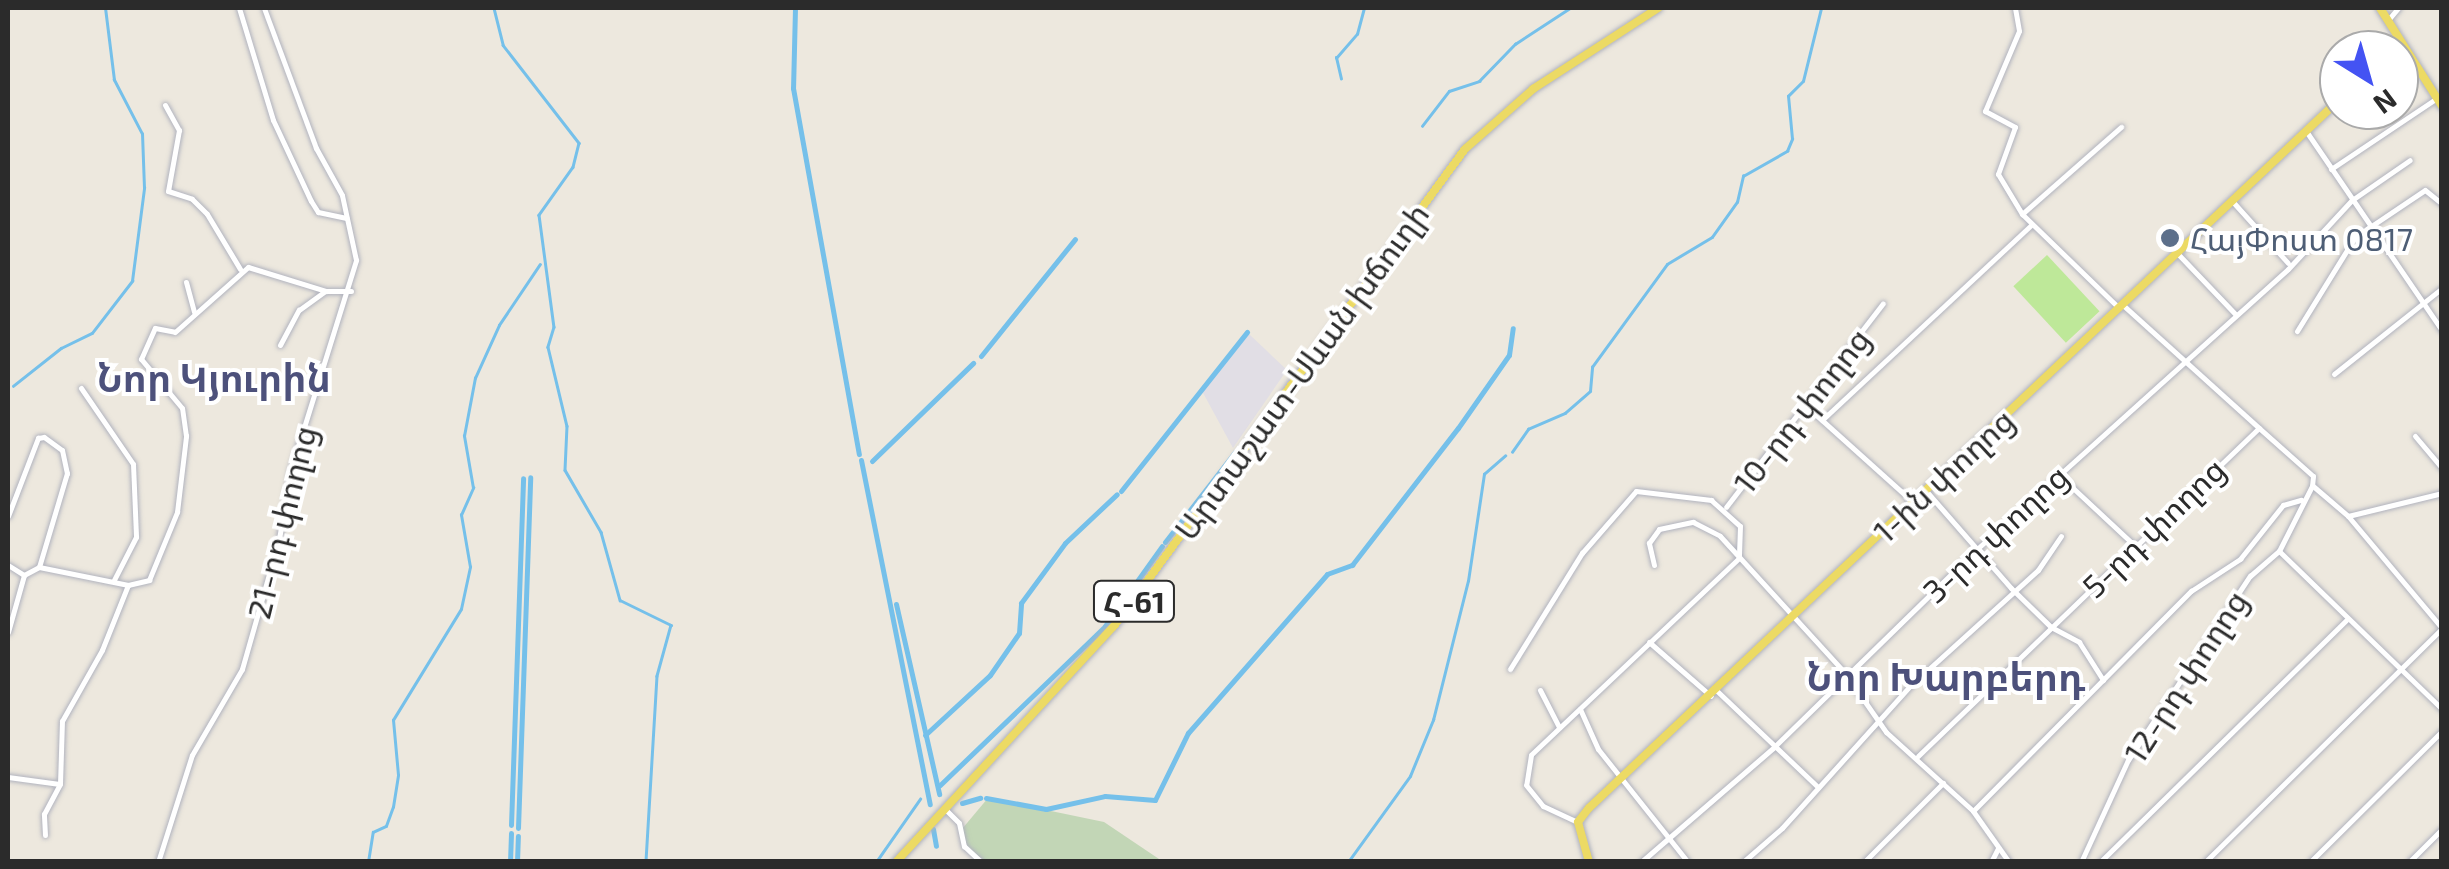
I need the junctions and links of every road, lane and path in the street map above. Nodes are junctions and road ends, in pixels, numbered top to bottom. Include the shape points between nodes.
1 (239, 8) edge
2 (264, 8) edge
3 (1658, 8) edge
4 (2015, 8) edge
5 (2380, 8) edge
6 (2398, 8) edge
7 (2388, 20) junction
8 (2394, 30) edge
9 (2419, 69) edge
10 (2439, 102) edge
11 (165, 105) dead end
12 (2319, 119) edge
13 (2121, 127) dead end
14 (2306, 131) junction
15 (2410, 160) dead end
16 (2331, 169) junction
17 (2352, 200) junction
18 (2232, 201) junction
19 (2442, 204) edge
20 (2022, 214) junction
21 (346, 218) junction
22 (2031, 224) junction
23 (2369, 226) junction
24 (2178, 254) junction
25 (2288, 263) junction
26 (240, 269) junction
27 (186, 282) dead end
28 (2442, 288) edge
29 (326, 291) junction
30 (351, 291) junction
31 (2421, 302) junction
32 (1883, 304) dead end
33 (2121, 307) junction
34 (194, 313) junction
35 (2236, 315) junction
36 (2442, 330) edge
37 (2296, 331) dead end
38 (280, 345) dead end
39 (2182, 361) junction
40 (2334, 374) dead end
41 (81, 388) dead end
42 (1804, 404) junction
43 (1822, 420) junction
44 (2259, 428) junction
45 (2415, 436) dead end
46 (2442, 468) edge
47 (2059, 475) junction
48 (2312, 486) junction
49 (1927, 492) junction
50 (2442, 493) edge
51 (2301, 500) junction
52 (1914, 503) junction
53 (1726, 507) junction
54 (8, 516) edge
55 (2348, 516) junction
56 (2062, 536) dead end
57 (2134, 545) junction
58 (1977, 549) junction
59 (2279, 551) junction
60 (1739, 558) junction
61 (1654, 564) dead end
62 (8, 565) edge
63 (40, 567) junction
64 (24, 575) junction
65 (114, 580) junction
66 (128, 585) junction
67 (2010, 588) junction
68 (1792, 619) junction
69 (2346, 620) junction
70 (2051, 627) junction
71 (2442, 628) edge
72 (8, 632) edge
73 (1649, 642) junction
74 (1510, 669) dead end
75 (1845, 672) junction
76 (2398, 673) junction
77 (2104, 680) junction
78 (1540, 690) dead end
79 (1714, 693) junction
80 (1580, 709) junction
81 (2442, 709) edge
82 (1879, 720) junction
83 (1559, 727) junction
84 (2442, 731) edge
85 (1774, 747) junction
86 (1918, 756) junction
87 (8, 777) edge
88 (1623, 778) junction
89 (1944, 782) junction
90 (60, 784) junction
91 (1818, 787) junction
92 (943, 807) junction
93 (1973, 811) junction
94 (1578, 822) junction
95 (2442, 829) edge
96 (45, 835) dead end
97 (1668, 840) junction
98 (1998, 848) junction
99 (158, 862) edge
100 (896, 862) edge
101 (980, 862) edge
102 (1588, 862) edge
103 (1641, 862) edge
104 (1688, 862) edge
105 (1743, 862) edge
106 (1864, 862) edge
107 (1991, 862) edge
108 (2009, 862) edge
109 (2081, 862) edge
110 (2100, 862) edge
111 (2205, 862) edge
112 (2310, 862) edge
113 (2408, 862) edge

1 - 21 street via 273,120 310,201 318,212
2 - 21 street, 21-րդ փողոց
3 - 92 main road, Արտաշատ-Սևան խճուղի / Հ-61 via 1533,89 1458,156 1114,626
4 - 20 street via 2019,31 1985,111 2015,127 1998,174
5 - 7 main road
6 - 7 street
7 - 8 main road
9 - 10 main road
10 - 16 street
11 - 26 street via 179,130 168,191 192,199 207,214
12 - 14 main road, 1-ին փողոց
13 - 20 street
14 - 16 street
14 - 18 main road, 1-ին փողոց
15 - 17 street, 3-րդ փողոց
16 - 17 street
17 - 23 street
17 - 25 street, 3-րդ փողոց
18 - 24 main road, 1-ին փողոց
18 - 25 street
19 - 23 street via 2426,190
20 - 22 street
21 - 30 street, 21-րդ փողոց via 356,260
22 - 33 street
22 - 43 street, 10-րդ փողոց
23 - 31 street
23 - 37 street via 2344,251
24 - 33 main road, 1-ին փողոց
24 - 35 street
25 - 35 street, 3-րդ փողոց
26 - 29 street
26 - 34 street
27 - 34 street
28 - 31 street
29 - 30 street
29 - 38 street via 299,310
30 - 99 street, 21-րդ փողոց via 296,451 242,668 184,773
31 - 36 street
31 - 40 street
32 - 42 street, 10-րդ փողոց
33 - 39 street
33 - 49 main road, 1-ին փողոց
34 - 66 street via 175,332 155,328 141,359 182,408 186,436 177,512 149,580
35 - 39 street, 3-րդ փողոց
39 - 44 street
39 - 47 street, 3-րդ փողոց
41 - 65 street via 132,464 136,537
42 - 43 street
42 - 53 street, 10-րդ փողոց
43 - 52 street
44 - 48 street via 2313,476
44 - 57 street, 5-րդ փողոց
45 - 46 street
47 - 57 street
47 - 58 street, 3-րդ փողոց
48 - 51 street
48 - 55 street
49 - 52 main road, 1-ին փողոց
49 - 58 street
50 - 55 street
51 - 59 street, 12-րդ փողոց
51 - 77 street via 2283,504 2240,559 2192,591
52 - 68 main road, 1-ին փողոց
53 - 60 street via 1744,535
53 - 74 street, 10-րդ փողոց via 1648,489 1624,498
54 - 63 street via 38,438 44,437 62,450 67,473
55 - 71 street
56 - 67 street via 2038,570
57 - 70 street, 5-րդ փողոց
58 - 67 street
58 - 75 street, 3-րդ փողոց
59 - 69 street
59 - 109 street, 12-րդ փողոց via 2250,576 2128,760
60 - 61 street via 1706,528 1677,523 1652,535
60 - 68 street
60 - 73 street
62 - 64 street
63 - 64 street
63 - 65 street
64 - 72 street
65 - 66 street
66 - 90 street via 62,721
67 - 70 street
67 - 82 street
68 - 75 street
68 - 79 main road, 1-ին փողոց
69 - 76 street
69 - 110 street
70 - 77 street via 2079,642
70 - 86 street, 5-րդ փողոց
71 - 76 street
73 - 79 street
73 - 80 street
75 - 82 street
75 - 85 street, 3-րդ փողոց
76 - 81 street
76 - 111 street
77 - 93 street
78 - 83 street
79 - 85 street via 1746,711
79 - 88 main road, 1-ին փողոց
80 - 83 street
80 - 88 street via 1598,749
82 - 86 street
82 - 91 street
83 - 94 street via 1530,755 1526,785 1543,806
84 - 112 street
85 - 91 street via 1797,761
85 - 97 street, 3-րդ փողոց
86 - 89 street
87 - 90 street
88 - 94 main road, 1-ին փողոց
88 - 97 street
89 - 93 street
89 - 106 street
90 - 96 street via 44,814
91 - 105 street
92 - 100 main road, Արտաշատ-Սևան խճուղի / Հ-61
92 - 101 street
93 - 98 street
94 - 102 main road
95 - 113 street
97 - 103 street, 3-րդ փողոց
97 - 104 street
98 - 107 street
98 - 108 street

